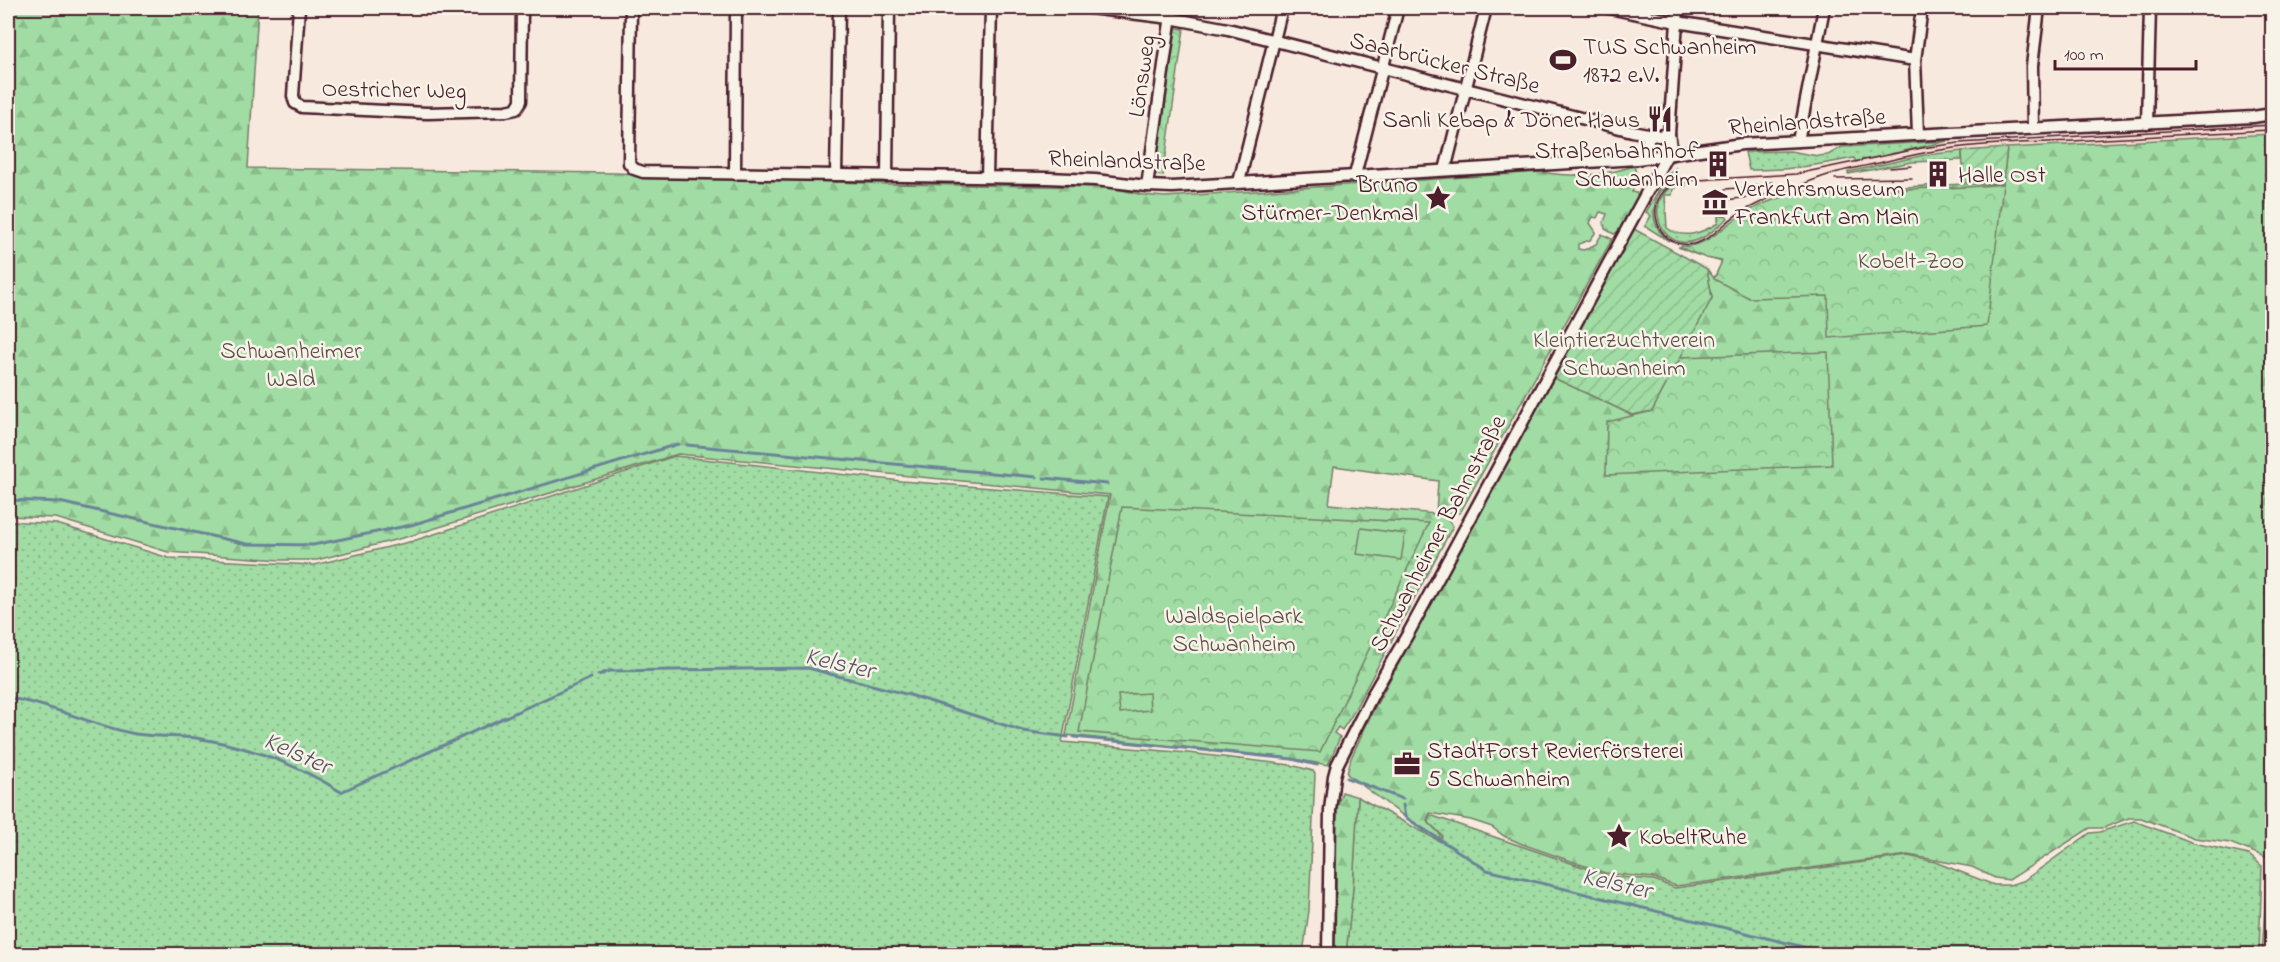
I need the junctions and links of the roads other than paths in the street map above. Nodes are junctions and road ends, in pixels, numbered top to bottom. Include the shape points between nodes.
1 (299, 8) edge
2 (522, 8) edge
3 (632, 8) edge
4 (736, 8) edge
5 (839, 8) edge
6 (890, 8) edge
7 (991, 8) edge
8 (1090, 8) edge
9 (1282, 8) edge
10 (1398, 8) edge
11 (1486, 8) edge
12 (1609, 8) edge
13 (1678, 8) edge
14 (1824, 8) edge
15 (1922, 8) edge
16 (2039, 8) edge
17 (2150, 8) edge
18 (1171, 13) edge
19 (1677, 22) junction
20 (1274, 40) junction
21 (1816, 46) junction
22 (1914, 60) junction
23 (1382, 67) junction
24 (1466, 89) junction
25 (2272, 114) edge
26 (2147, 123) junction
27 (2033, 128) junction
28 (1647, 134) junction
29 (1669, 134) junction
30 (1918, 134) junction
31 (1798, 141) junction
32 (1669, 154) junction
33 (1650, 158) junction
34 (1444, 170) junction
35 (735, 174) junction
36 (836, 175) junction
37 (1355, 175) junction
38 (887, 176) junction
39 (987, 177) junction
40 (1239, 182) junction
41 (1147, 186) junction
42 (1328, 954) edge

1 - 2 street, Oestricher Weg via 293,96 298,105 427,113 516,109 521,101
3 - 35 street, Rheinlandstraße via 629,163 643,172
4 - 35 street
5 - 36 street
6 - 38 street
7 - 39 street
8 - 18 street, Saarbrücker Straße
9 - 20 street
10 - 23 street
11 - 24 street
12 - 19 street
13 - 19 street
14 - 21 street
15 - 22 street
16 - 27 street via 2032,66
17 - 26 street
18 - 20 street, Saarbrücker Straße
18 - 41 street, Lönsweg
19 - 21 street
19 - 29 street
20 - 23 street, Saarbrücker Straße
20 - 40 street
21 - 22 street
21 - 31 street
22 - 30 street
23 - 24 street, Saarbrücker Straße
23 - 37 street
24 - 28 street, Saarbrücker Straße
24 - 34 street
25 - 26 street, Rheinlandstraße
26 - 27 street, Rheinlandstraße
27 - 30 street, Rheinlandstraße
28 - 29 street, Saarbrücker Straße
28 - 33 street
29 - 32 street
30 - 31 street, Rheinlandstraße
31 - 32 street, Rheinlandstraße
32 - 33 street, Rheinlandstraße
32 - 42 street, Schwanheimer Bahnstraße via 1337,765 1330,810
33 - 34 street, Rheinlandstraße
34 - 37 street, Rheinlandstraße
35 - 36 street, Rheinlandstraße
36 - 38 street, Rheinlandstraße
37 - 40 street, Rheinlandstraße
38 - 39 street, Rheinlandstraße
39 - 41 street, Rheinlandstraße via 1095,180
40 - 41 street, Rheinlandstraße

